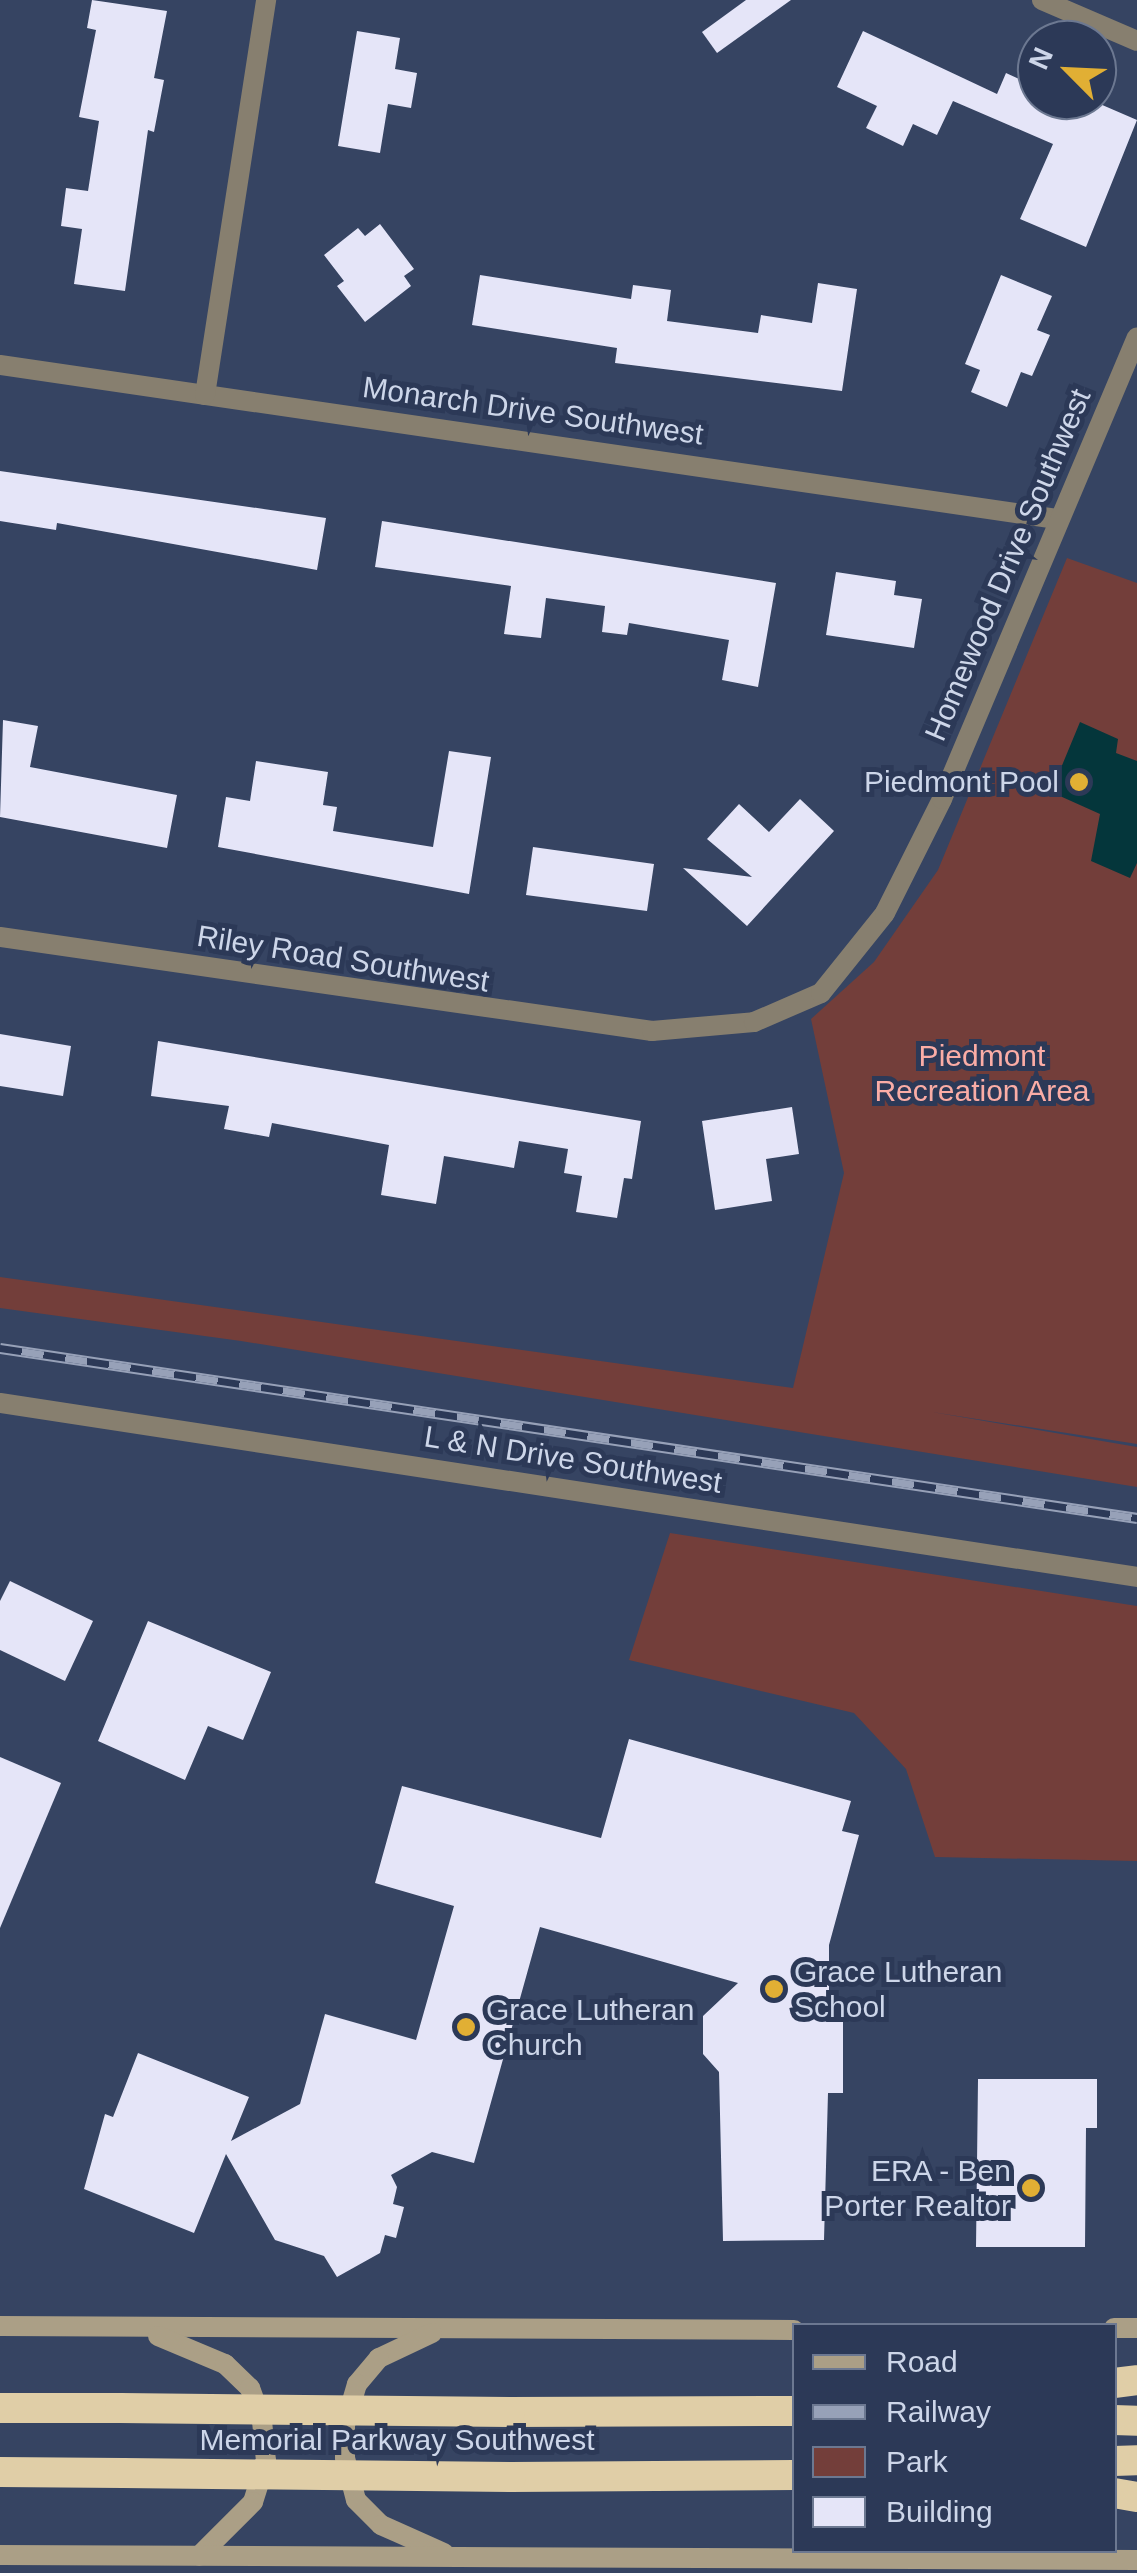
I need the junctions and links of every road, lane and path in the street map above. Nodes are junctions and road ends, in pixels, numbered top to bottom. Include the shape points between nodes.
1 (266, 0) edge
2 (1042, 0) edge
3 (1137, 41) edge
4 (1137, 337) edge
5 (0, 366) edge
6 (205, 395) junction
7 (1058, 519) junction
8 (0, 938) edge
9 (678, 1028) joint
10 (0, 1402) edge
11 (1137, 1577) edge
12 (0, 2326) edge
13 (142, 2330) junction
14 (438, 2330) junction
15 (792, 2330) edge
16 (0, 2408) edge
17 (792, 2411) edge
18 (0, 2472) edge
19 (792, 2476) edge
20 (0, 2555) edge
21 (199, 2556) junction
22 (453, 2558) junction
23 (1137, 2560) edge

1 - 6 street
2 - 3 street
4 - 7 street, Homewood Drive Southwest
5 - 6 street, Monarch Drive Southwest
6 - 7 street, Monarch Drive Southwest
7 - 9 street, Homewood Drive Southwest via 942,800 885,913 821,993 754,1022
8 - 9 street, Riley Road Southwest via 480,1010
10 - 11 street, L & N Drive Southwest
12 - 13 main road
13 - 14 main road
13 - 21 main road via 225,2364 250,2388 262,2421 266,2461 253,2502
14 - 15 main road
14 - 22 main road via 379,2358 357,2384 345,2425 345,2458 356,2500 382,2525
16 - 17 highway, Memorial Parkway Southwest, bridge
18 - 19 highway, Memorial Parkway Southwest, bridge
20 - 21 main road
21 - 22 main road
22 - 23 main road

